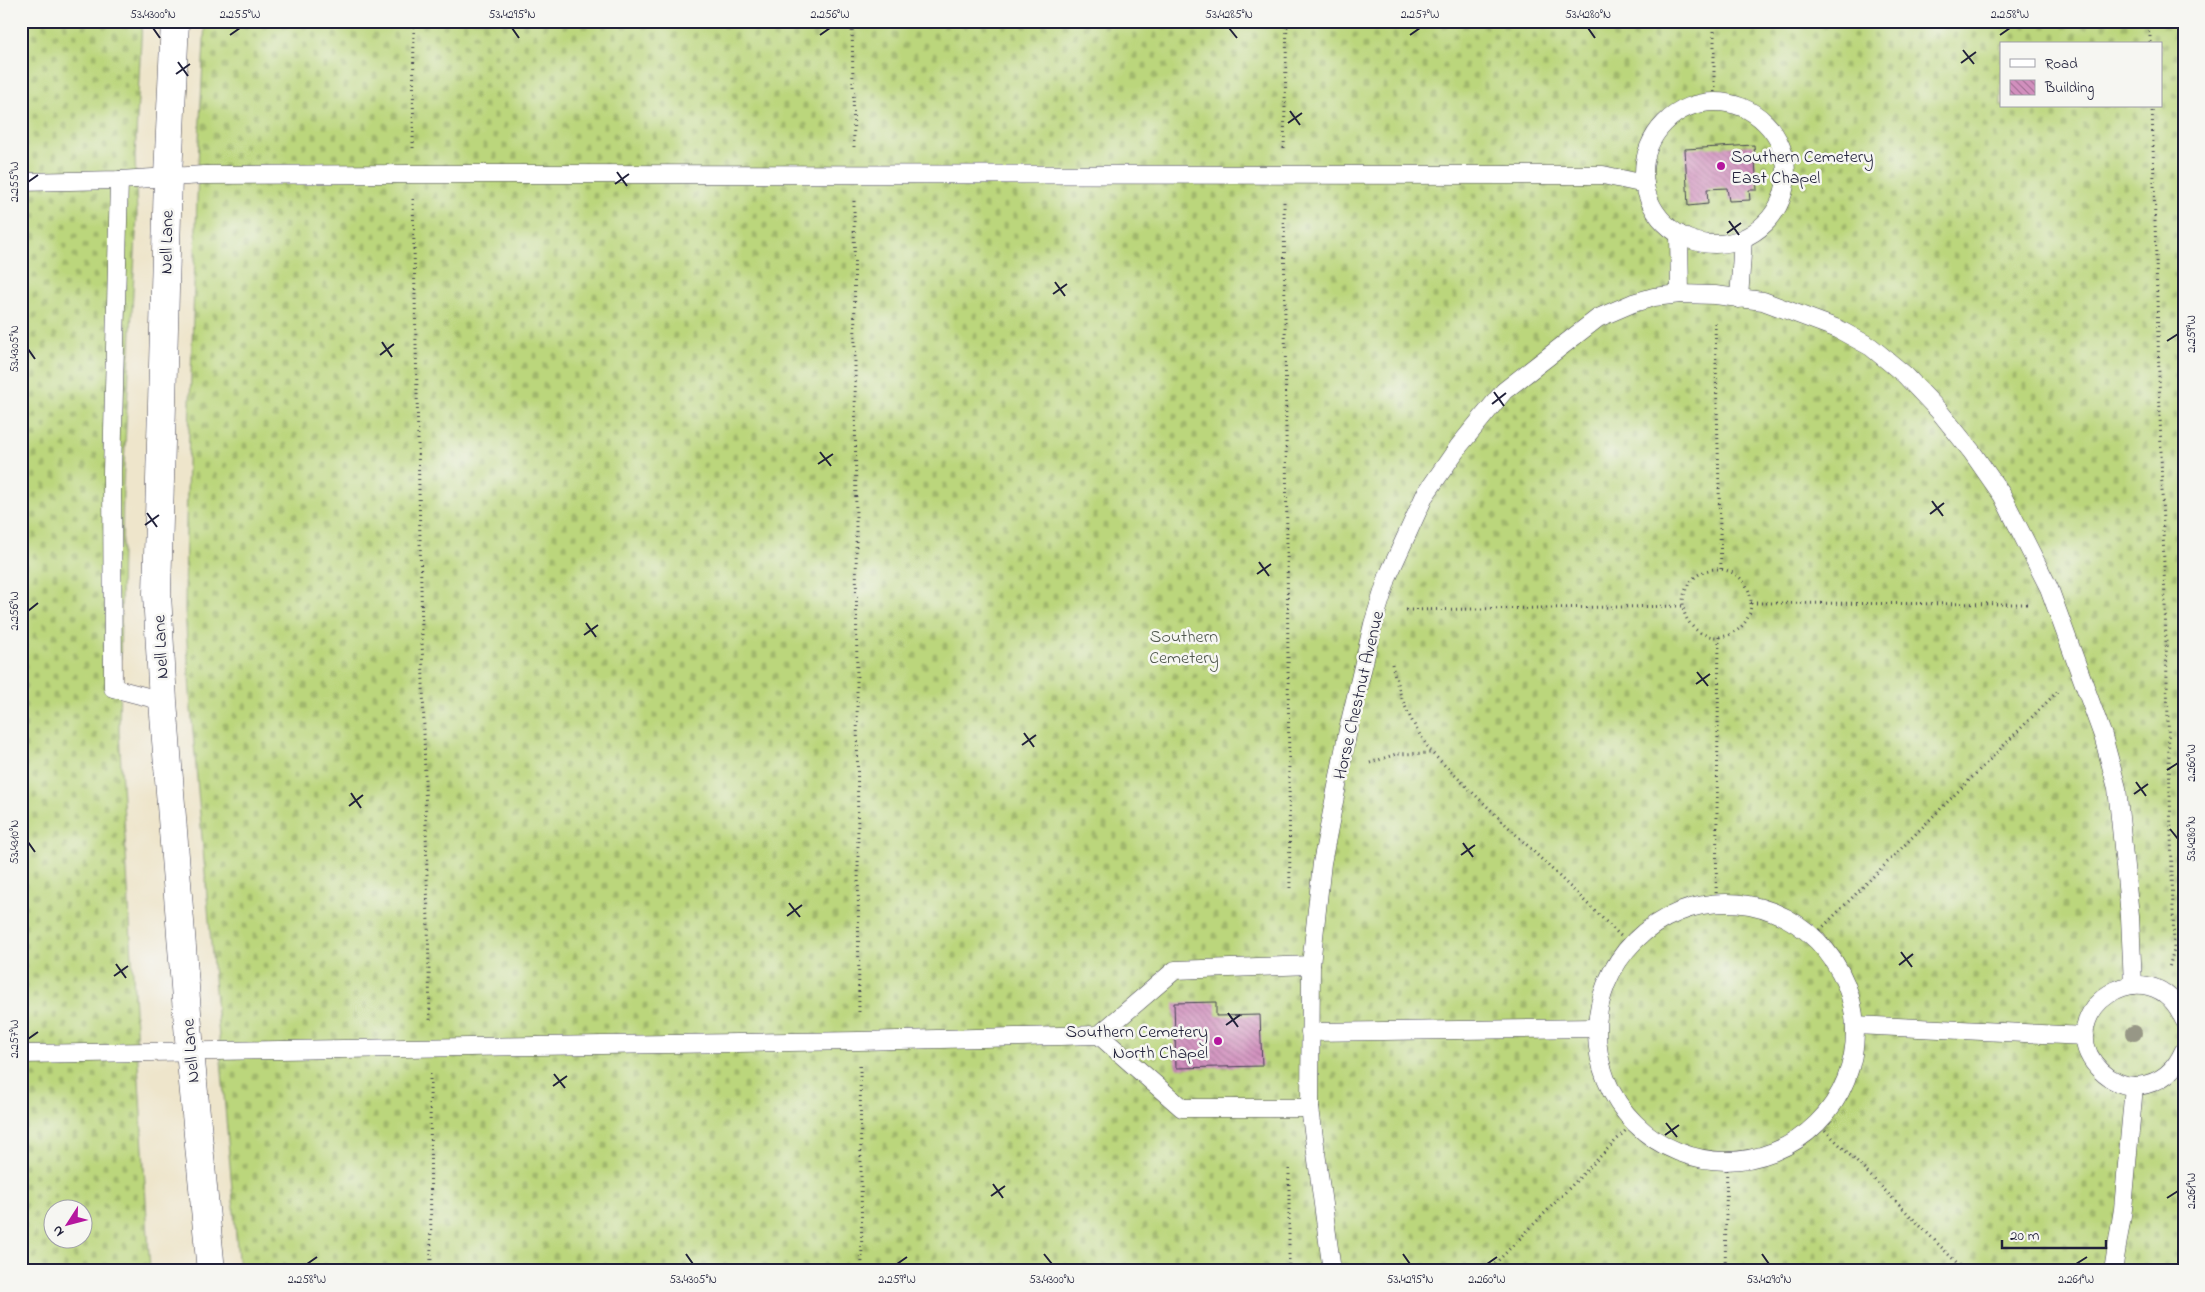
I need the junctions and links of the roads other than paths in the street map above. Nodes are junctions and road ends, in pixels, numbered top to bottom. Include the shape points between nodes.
1 (175, 21) edge
2 (168, 176) junction
3 (119, 180) junction
4 (21, 182) edge
5 (1646, 184) junction
6 (1679, 234) junction
7 (1743, 238) junction
8 (1680, 294) junction
9 (1739, 299) junction
10 (163, 701) junction
11 (1311, 965) junction
12 (2133, 985) junction
13 (2184, 1020) edge
14 (1855, 1026) junction
15 (1596, 1028) junction
16 (1310, 1032) junction
17 (1099, 1035) junction
18 (2085, 1036) junction
19 (2184, 1050) edge
20 (190, 1051) junction
21 (21, 1054) edge
22 (2134, 1086) junction
23 (1310, 1108) junction
24 (211, 1271) edge
25 (1332, 1271) edge
26 (2113, 1271) edge

1 - 2 street, Nell Lane
2 - 3 lane
2 - 5 lane via 1604,175
2 - 10 street, Nell Lane via 157,594
3 - 4 lane
3 - 10 lane via 112,473 113,688
5 - 6 lane via 1652,204 1663,221
5 - 7 lane via 1645,160 1654,137 1670,118 1691,106 1714,102 1739,106 1760,117 1776,136 1785,158 1786,183 1778,206 1763,225
6 - 7 lane via 1700,242 1721,244
6 - 8 lane
7 - 9 lane
8 - 9 lane, Horse Chestnut Avenue
8 - 11 lane, Horse Chestnut Avenue via 1654,297 1598,318 1556,348 1504,391 1459,446 1425,495 1388,576 1377,610 1322,863
9 - 12 lane, Horse Chestnut Avenue via 1762,301 1838,329 1871,347 1905,375 1940,411 2002,495 2055,604 2103,736 2117,788 2130,916
10 - 20 street, Nell Lane
11 - 16 lane, Horse Chestnut Avenue
11 - 17 lane via 1175,970
12 - 13 lane via 2163,992 2176,1004
12 - 18 lane via 2118,988 2104,996 2087,1021
14 - 15 lane via 1851,1001 1842,977 1830,956 1813,937 1792,921 1768,910 1716,903 1684,909 1654,924 1630,945 1612,970 1601,998
14 - 15 lane via 1846,1078 1818,1123 1791,1144 1760,1156 1727,1161 1692,1157 1661,1144 1634,1122 1617,1102 1605,1079 1598,1054
14 - 18 lane
15 - 16 lane
16 - 23 lane, Horse Chestnut Avenue
17 - 20 lane
17 - 23 lane via 1182,1108
18 - 22 lane via 2095,1065 2119,1083
19 - 22 lane via 2179,1062 2165,1076 2147,1085
20 - 21 lane
20 - 24 street, Nell Lane
22 - 26 lane via 2123,1209
23 - 25 lane, Horse Chestnut Avenue

